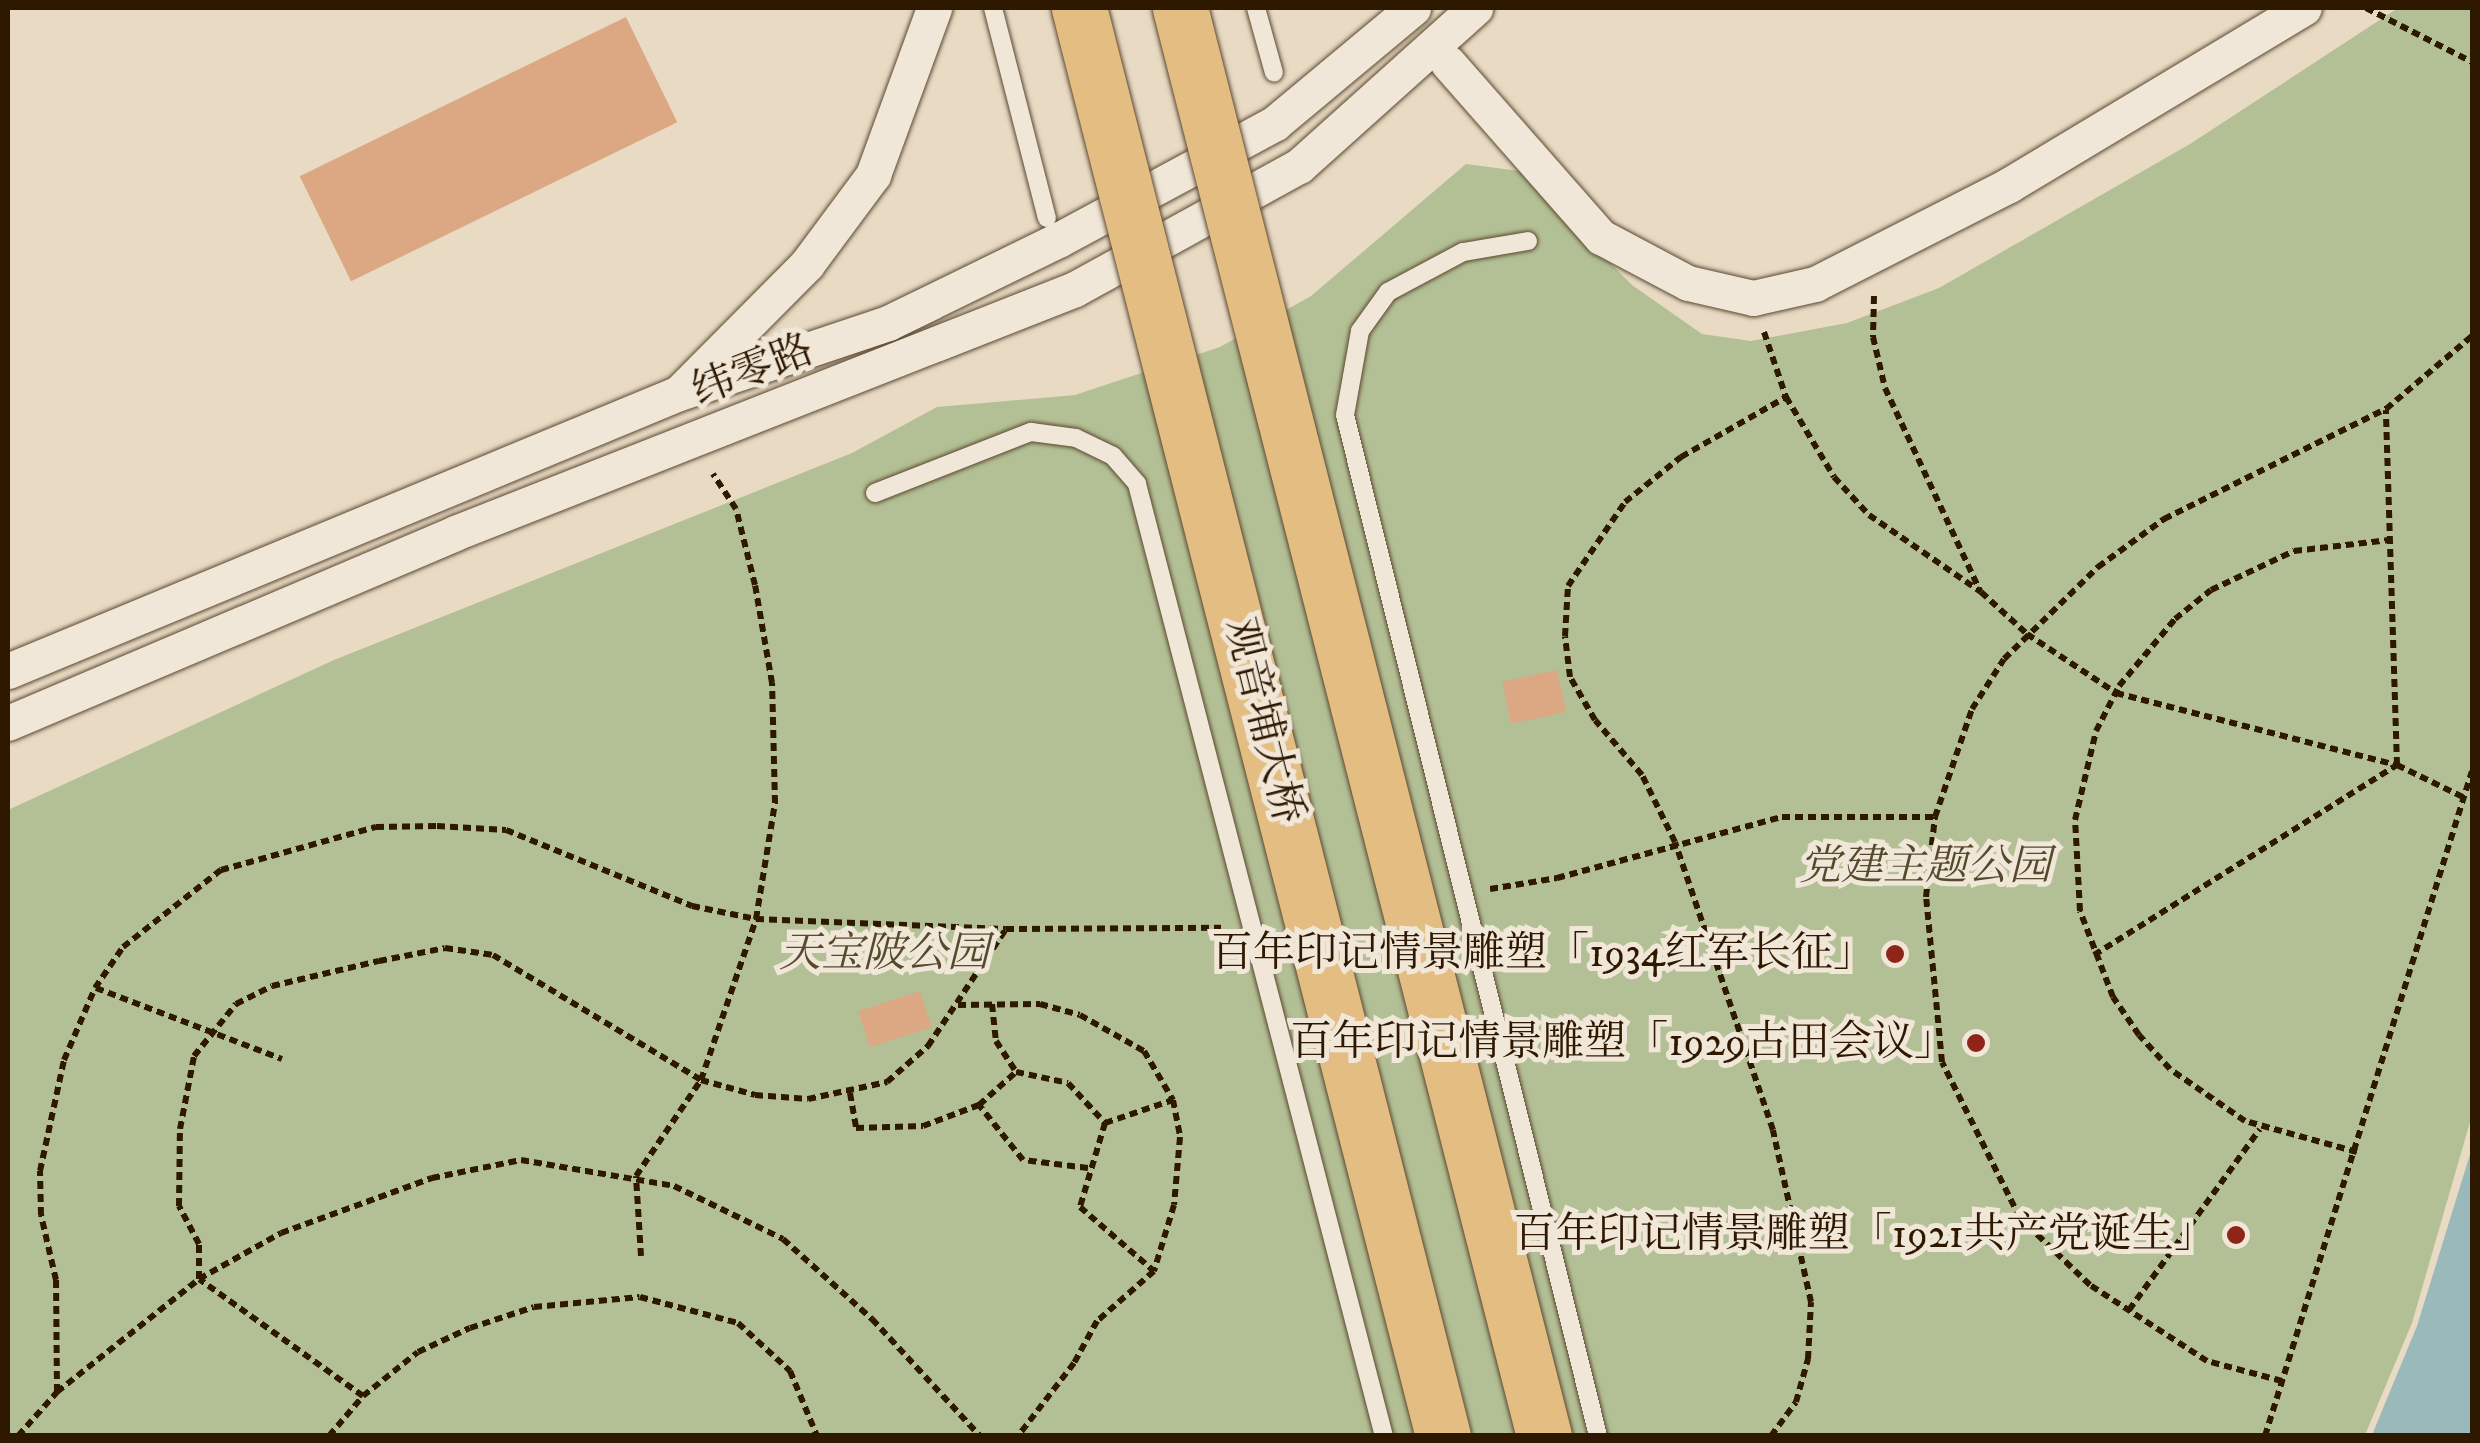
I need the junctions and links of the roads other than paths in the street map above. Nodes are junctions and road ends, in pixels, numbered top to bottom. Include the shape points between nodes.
1 (934, 8) edge
2 (993, 8) edge
3 (1079, 8) edge
4 (1180, 8) edge
5 (1256, 8) edge
6 (1413, 8) edge
7 (1475, 8) edge
8 (2304, 8) edge
9 (1448, 63) dead end
10 (1274, 73) dead end
11 (1047, 218) dead end
12 (1528, 242) dead end
13 (679, 393) junction
14 (875, 493) dead end
15 (8, 670) edge
16 (8, 723) edge
17 (1384, 1436) edge
18 (1443, 1436) edge
19 (1544, 1436) edge
20 (1598, 1436) edge

1 - 13 street via 874,174 808,264
2 - 11 lane
3 - 18 main road, 观音埔大桥, bridge
4 - 19 main road, bridge
5 - 10 lane
6 - 13 street, 纬零路 via 1275,122 1060,240 888,323
7 - 16 street, 纬零路 via 1298,166 1075,288 455,533
8 - 9 street via 2236,54 1876,255 1815,284 1753,298 1688,283 1601,236
12 - 20 lane, bridge via 1463,252 1388,292 1360,331 1344,414
13 - 15 street, 纬零路
14 - 17 lane, bridge via 1031,432 1076,438 1112,456 1137,484

